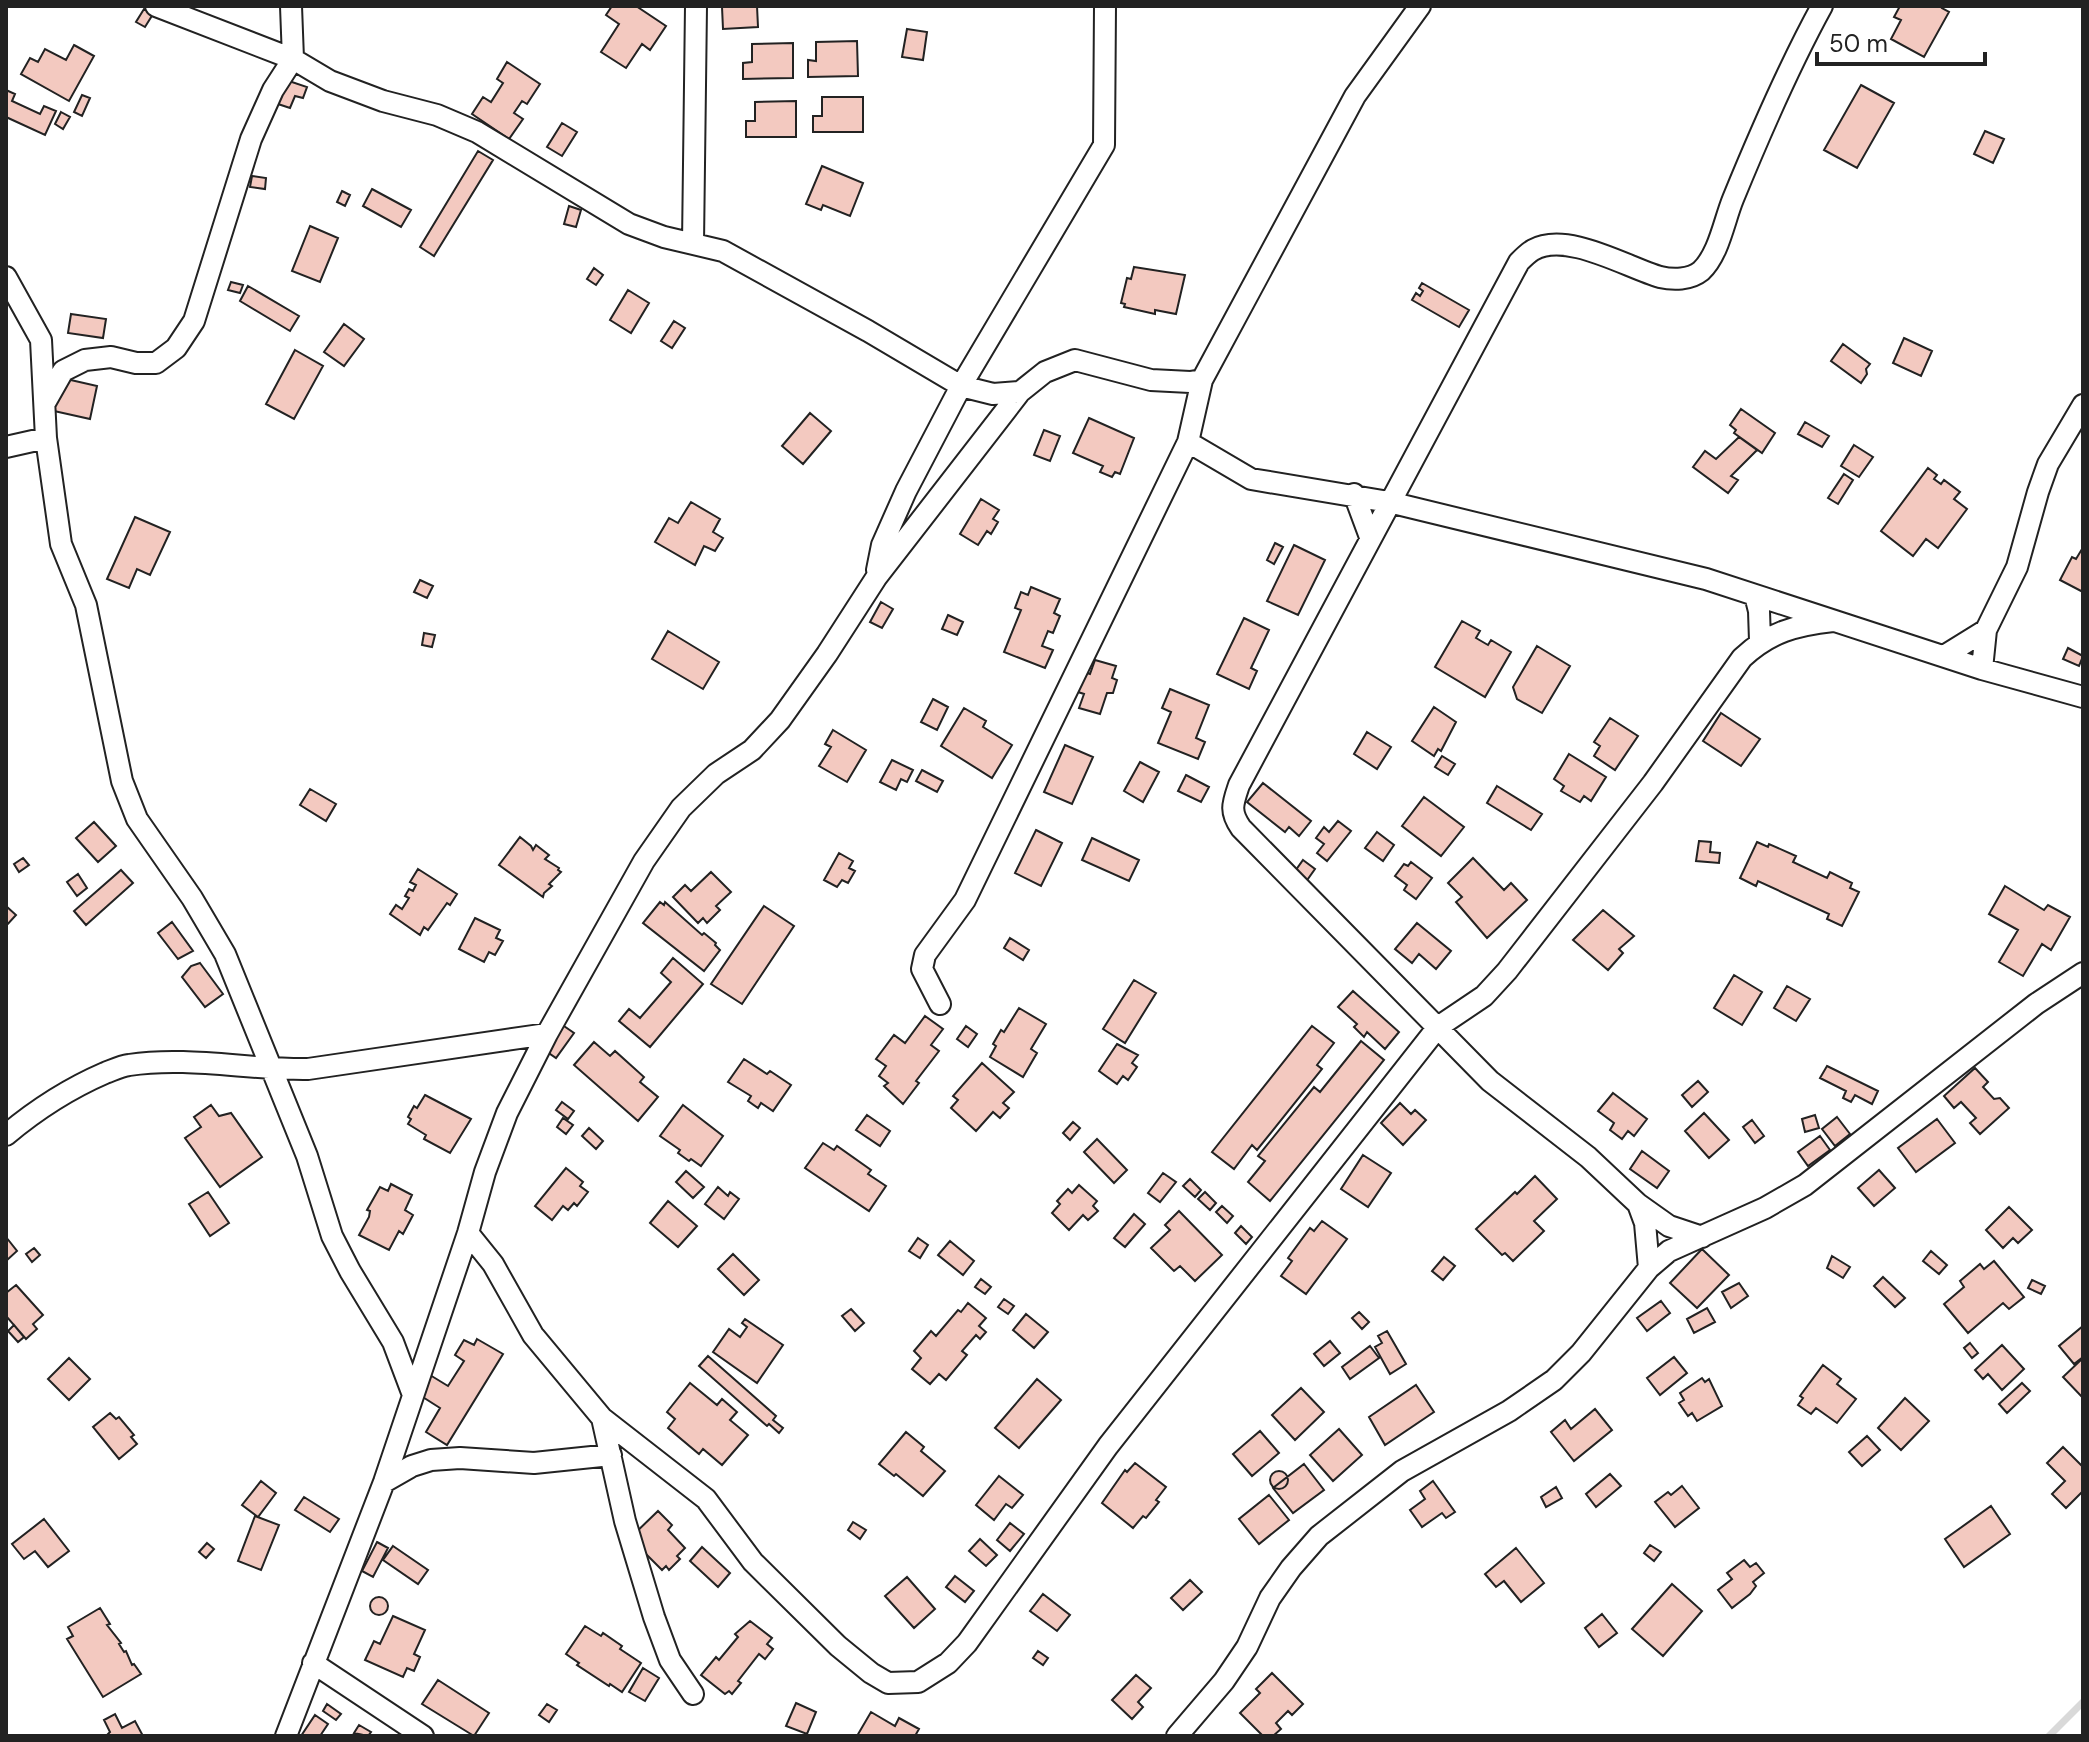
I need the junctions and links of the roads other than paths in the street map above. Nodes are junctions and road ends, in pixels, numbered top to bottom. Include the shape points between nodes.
1 (156, 6) edge
2 (291, 6) edge
3 (696, 6) edge
4 (1105, 6) edge
5 (1420, 6) edge
6 (1822, 6) edge
7 (293, 59) junction
8 (693, 243) junction
9 (6, 277) edge
10 (1202, 380) junction
11 (961, 386) junction
12 (1020, 392) junction
13 (44, 405) junction
14 (2083, 405) edge
15 (46, 438) junction
16 (1188, 442) junction
17 (6, 447) edge
18 (1354, 494) junction
19 (1389, 502) junction
20 (1370, 537) junction
21 (876, 578) junction
22 (1755, 595) junction
23 (1833, 621) junction
24 (1986, 630) junction
25 (1760, 641) junction
26 (1944, 656) junction
27 (1982, 669) junction
28 (2083, 697) edge
29 (2083, 973) edge
30 (940, 1004) dead end
31 (1438, 1027) junction
32 (547, 1034) junction
33 (270, 1070) junction
34 (6, 1135) edge
35 (1638, 1204) junction
36 (468, 1233) junction
37 (1702, 1237) junction
38 (1649, 1268) junction
39 (413, 1395) junction
40 (602, 1418) junction
41 (611, 1455) junction
42 (384, 1482) junction
43 (313, 1663) junction
44 (693, 1694) dead end
45 (286, 1736) edge
46 (423, 1736) edge
47 (1177, 1736) edge

1 - 7 street
2 - 7 street
3 - 8 street
4 - 11 street via 1104,145
5 - 10 street via 1355,96
6 - 19 street via 1793,61 1715,250 1701,271 1685,279 1663,278 1579,248 1554,244 1533,250 1519,262
7 - 8 street via 330,81 477,132 629,224
7 - 13 street via 251,139 194,321 176,348 156,363 111,357 85,360 63,371
8 - 11 street via 723,251
9 - 13 street via 41,340
10 - 12 street via 1151,380 1075,360 1045,372
10 - 16 street
11 - 12 street via 993,394
11 - 21 street via 882,545
12 - 21 street
13 - 15 street
14 - 24 street via 2048,464 2017,567
15 - 17 street
15 - 33 street via 61,544 86,605 122,781 137,819 225,954
16 - 18 street via 1251,479
16 - 30 street via 965,900 925,955 922,969
18 - 19 street
18 - 20 street
19 - 20 street
19 - 22 street
20 - 31 street via 1239,785 1233,816
21 - 32 street via 780,720 681,808 644,861
22 - 23 street
22 - 25 street
23 - 25 street via 1805,624
23 - 26 street
24 - 26 street
24 - 27 street
25 - 31 street via 1730,673 1653,783 1507,971 1484,996
26 - 27 street
27 - 28 street
29 - 37 street via 1805,1185
31 - 35 street via 1490,1081 1588,1157
31 - 40 street via 1108,1446 967,1643 918,1682 888,1683 838,1646 753,1562 706,1499
32 - 33 street
32 - 36 street via 507,1113
33 - 34 street via 191,1062 126,1065 78,1085
33 - 39 street via 307,1156 332,1236 393,1342
35 - 37 street via 1669,1226
35 - 38 street
36 - 39 street
36 - 40 street via 493,1264 533,1335
37 - 38 street via 1669,1251
38 - 47 street via 1554,1380 1402,1471 1319,1536 1270,1598 1224,1681
39 - 42 street
40 - 41 street
41 - 42 street via 534,1463 431,1460
41 - 44 street via 654,1617 670,1660
42 - 43 street
43 - 45 street
43 - 46 street

